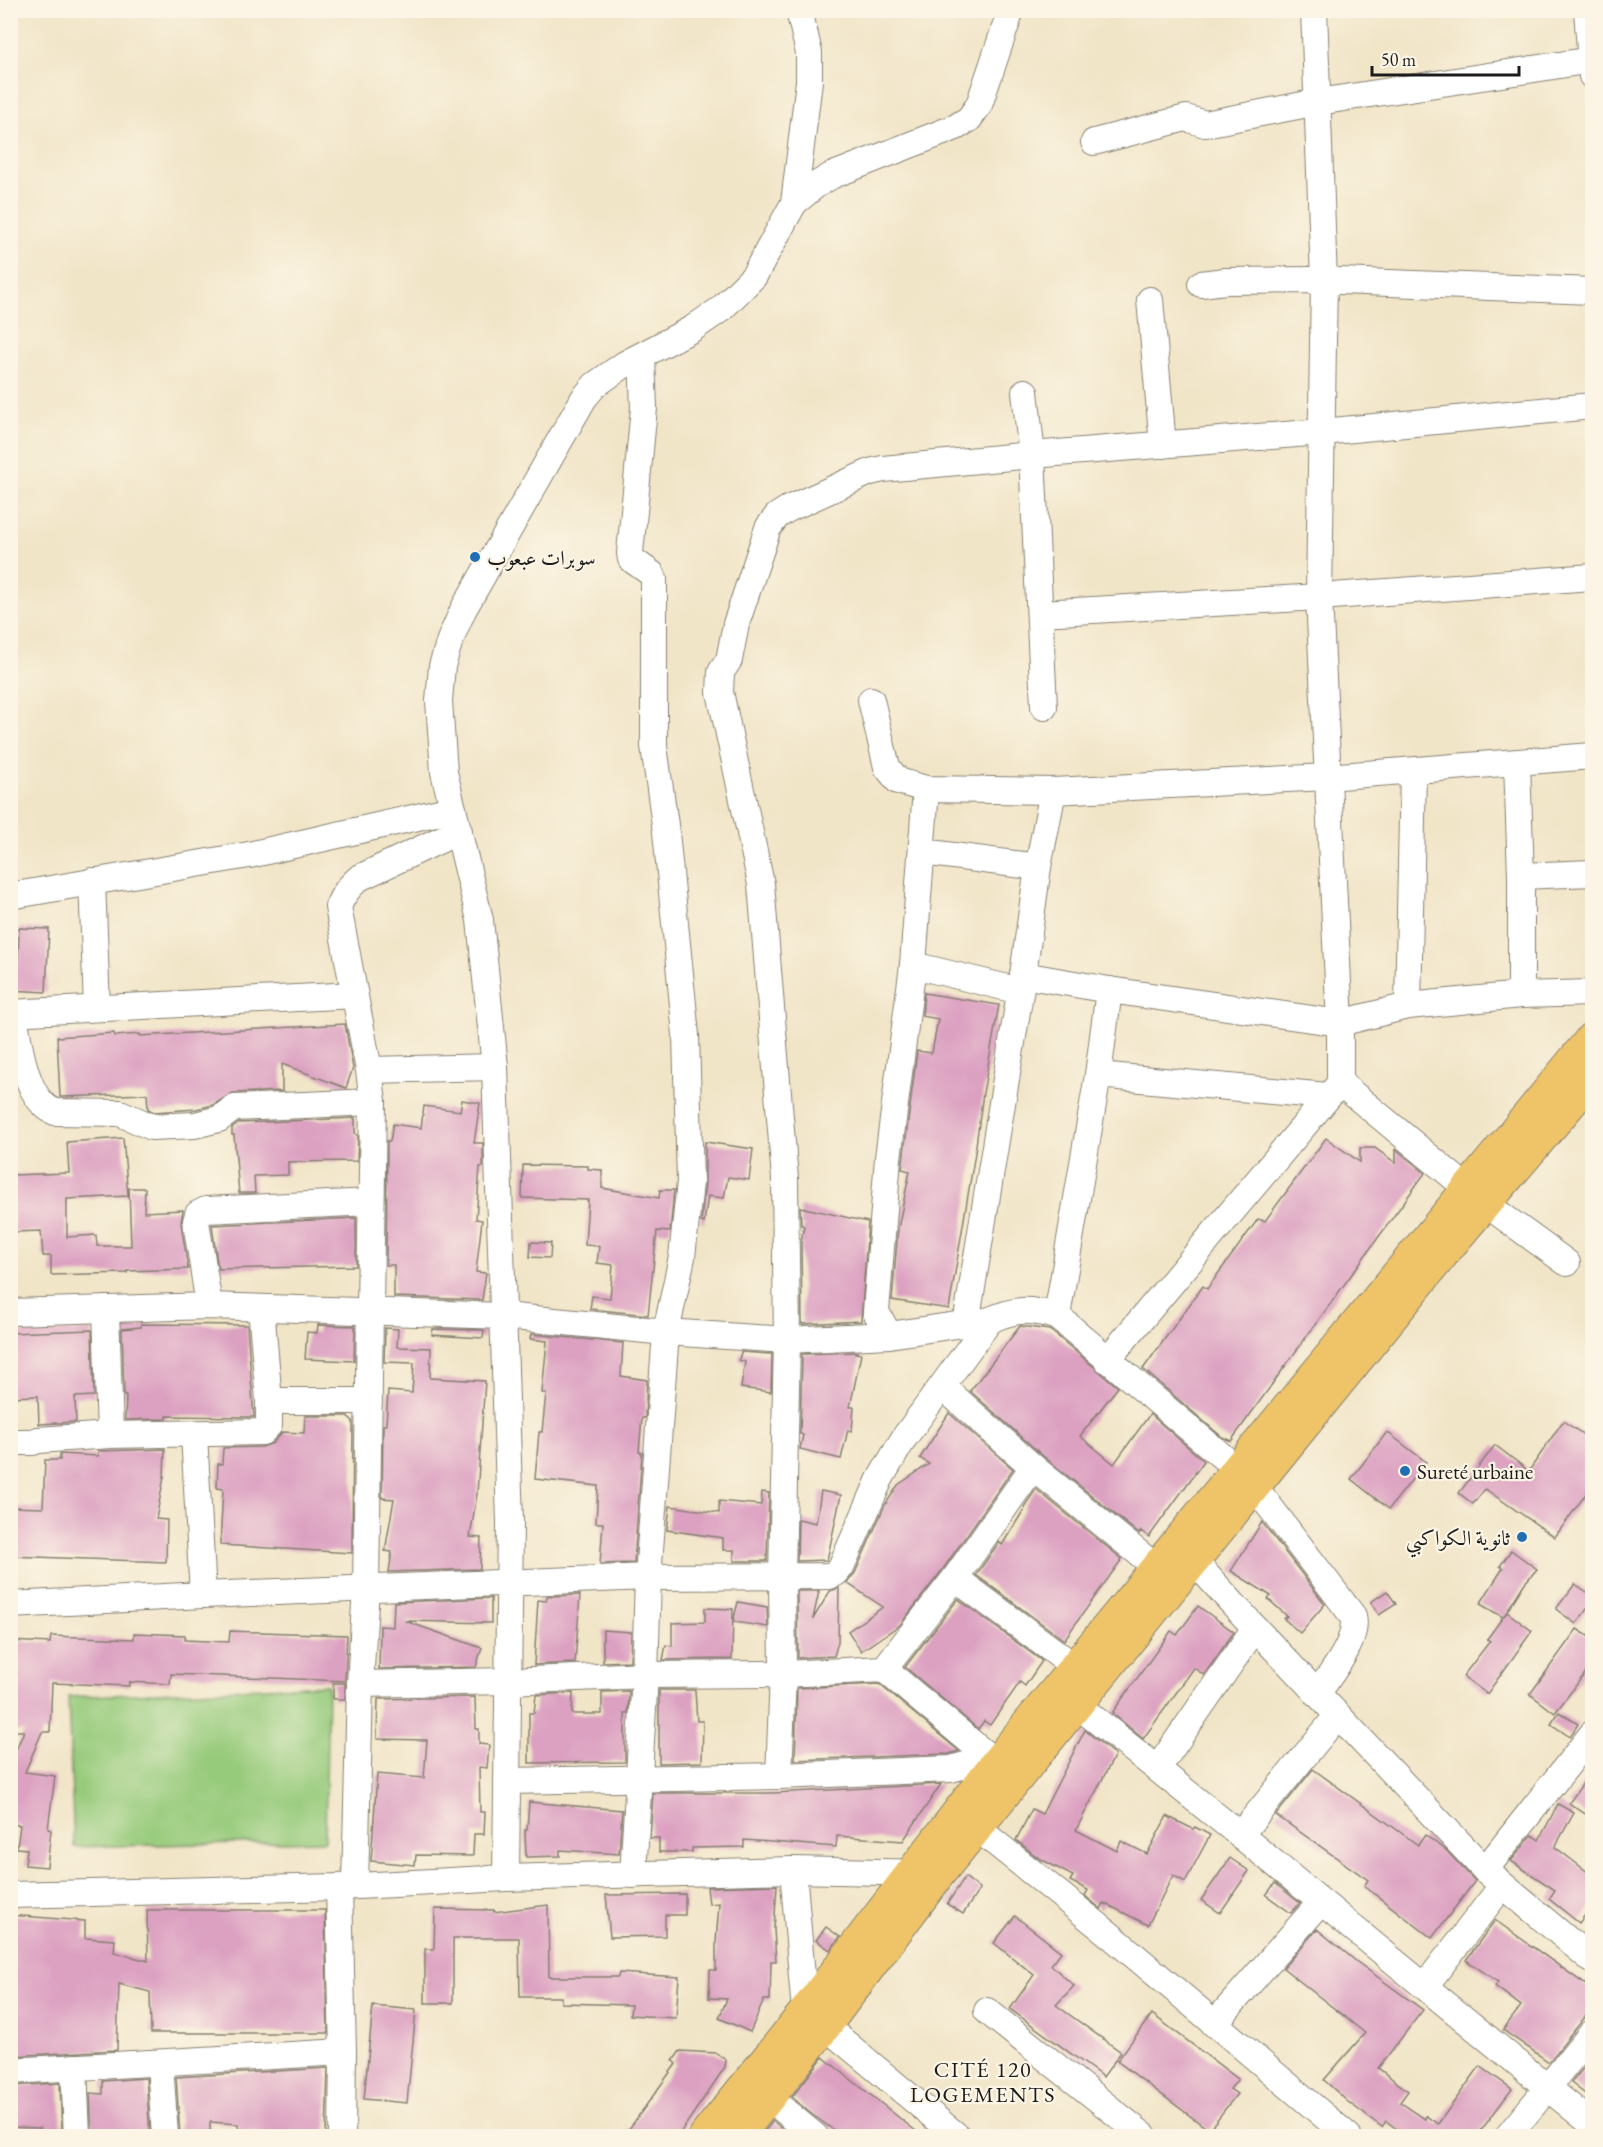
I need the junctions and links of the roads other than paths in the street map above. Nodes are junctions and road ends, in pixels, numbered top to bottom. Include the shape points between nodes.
1 (799, 10) edge
2 (1011, 10) edge
3 (1314, 10) edge
4 (1587, 10) edge
5 (1592, 65) edge
6 (1318, 102) junction
7 (1094, 142) dead end
8 (794, 203) junction
9 (1324, 281) junction
10 (1201, 284) dead end
11 (1593, 291) edge
12 (1150, 300) dead end
13 (642, 357) junction
14 (1024, 392) dead end
15 (1593, 406) edge
16 (1322, 432) junction
17 (1163, 445) junction
18 (1032, 455) junction
19 (1593, 576) edge
20 (1319, 597) junction
21 (1041, 613) junction
22 (872, 700) dead end
23 (1044, 707) dead end
24 (1593, 756) edge
25 (1517, 763) junction
26 (1413, 771) junction
27 (1327, 777) junction
28 (927, 789) junction
29 (1053, 791) junction
30 (456, 820) junction
31 (923, 852) junction
32 (1038, 867) junction
33 (1593, 873) edge
34 (1521, 876) junction
35 (92, 881) junction
36 (10, 896) edge
37 (913, 965) junction
38 (1022, 983) junction
39 (1109, 990) junction
40 (1593, 993) edge
41 (355, 995) junction
42 (1521, 995) junction
43 (1408, 1006) junction
44 (97, 1008) junction
45 (12, 1013) edge
46 (1340, 1023) junction
47 (1593, 1038) edge
48 (495, 1067) junction
49 (369, 1070) junction
50 (1098, 1075) junction
51 (1593, 1078) edge
52 (1334, 1090) junction
53 (373, 1102) junction
54 (1477, 1197) junction
55 (371, 1202) junction
56 (1568, 1263) dead end
57 (208, 1306) junction
58 (261, 1308) junction
59 (106, 1310) junction
60 (10, 1312) edge
61 (371, 1313) junction
62 (504, 1316) junction
63 (1057, 1316) junction
64 (978, 1322) junction
65 (666, 1332) junction
66 (889, 1335) junction
67 (787, 1340) junction
68 (1107, 1360) junction
69 (943, 1387) junction
70 (268, 1401) junction
71 (369, 1401) junction
72 (194, 1434) junction
73 (110, 1436) junction
74 (10, 1442) edge
75 (1033, 1467) junction
76 (1246, 1478) junction
77 (1194, 1561) junction
78 (1157, 1568) junction
79 (648, 1577) junction
80 (783, 1578) junction
81 (955, 1578) junction
82 (511, 1584) junction
83 (366, 1588) junction
84 (203, 1595) junction
85 (10, 1605) edge
86 (1255, 1628) junction
87 (1075, 1667) junction
88 (884, 1669) junction
89 (783, 1674) junction
90 (645, 1675) junction
91 (508, 1681) junction
92 (360, 1684) junction
93 (1317, 1694) junction
94 (1076, 1704) junction
95 (1338, 1715) junction
96 (1593, 1734) edge
97 (993, 1761) junction
98 (1158, 1768) junction
99 (780, 1776) junction
100 (638, 1780) junction
101 (507, 1781) junction
102 (967, 1821) junction
103 (1240, 1835) junction
104 (793, 1870) junction
105 (925, 1873) junction
106 (633, 1875) junction
107 (506, 1878) junction
108 (1493, 1878) junction
109 (347, 1886) junction
110 (10, 1895) edge
111 (1322, 1902) junction
112 (1589, 1951) edge
113 (1425, 1986) junction
114 (987, 2011) dead end
115 (815, 2019) junction
116 (1214, 2024) junction
117 (1593, 2033) edge
118 (343, 2052) junction
119 (160, 2064) junction
120 (74, 2067) junction
121 (10, 2071) edge
122 (1549, 2088) junction
123 (769, 2098) junction
124 (1593, 2124) edge
125 (943, 2132) edge
126 (77, 2136) edge
127 (165, 2136) edge
128 (342, 2136) edge
129 (705, 2136) edge
130 (738, 2136) edge
131 (814, 2136) edge
132 (1144, 2136) edge
133 (1348, 2136) edge
134 (1509, 2136) edge

1 - 8 street via 809,53 809,81
2 - 8 street via 979,105 969,119 831,176
3 - 6 street
4 - 5 street
5 - 6 street
6 - 7 street via 1205,124 1186,118
6 - 9 street
8 - 13 street via 754,276 721,309
9 - 10 street
9 - 11 street
9 - 16 street
12 - 17 street
13 - 30 street via 595,385 584,398 476,586 450,640 442,666 439,701 444,772
13 - 65 street via 644,408 630,553 631,559 654,579 654,746 687,1046 690,1182 682,1257
14 - 18 street
15 - 16 street
16 - 17 street
16 - 20 street
17 - 18 street
18 - 21 street
18 - 67 street via 870,472 777,516 768,528 736,624 729,660 721,672 724,720 760,884 785,1179
19 - 20 street
20 - 21 street
20 - 27 street
21 - 23 street
22 - 28 street via 887,767 898,781
24 - 25 street
25 - 26 street
25 - 34 street
26 - 27 street
26 - 43 street
27 - 29 street
27 - 46 street
28 - 29 street
28 - 31 street
29 - 32 street
30 - 35 street
30 - 41 street via 359,878 342,896 338,907
30 - 48 street via 480,920
31 - 32 street
31 - 37 street
32 - 38 street
33 - 34 street
34 - 42 street
35 - 36 street
35 - 44 street
37 - 38 street
37 - 66 street via 888,1158 876,1312
38 - 39 street
38 - 64 street
39 - 46 street
39 - 50 street
40 - 42 street
41 - 44 street
41 - 49 street
42 - 43 street
43 - 46 street
44 - 45 street
45 - 53 street via 22,1064 46,1107 55,1112 120,1113 152,1127 195,1125 219,1119 234,1108
46 - 52 street
47 - 54 main road
48 - 49 street
48 - 62 street
49 - 53 street
50 - 52 street
50 - 63 street
51 - 54 main road
52 - 54 street
52 - 68 street
53 - 55 street
54 - 56 street
54 - 76 main road via 1450,1245
55 - 57 street via 206,1210 198,1214
55 - 61 street
57 - 58 street
57 - 59 street
58 - 61 street
58 - 70 street
59 - 60 street
59 - 73 street
61 - 62 street
61 - 71 street
62 - 65 street
62 - 82 street
63 - 64 street via 1031,1309
63 - 68 street
64 - 66 street
64 - 69 street
65 - 67 street
65 - 79 street
66 - 67 street
67 - 80 street
68 - 76 street
69 - 75 street
69 - 80 street via 886,1468 836,1573
70 - 71 street
70 - 72 street via 269,1425 262,1432
71 - 83 street
72 - 73 street
72 - 84 street
73 - 74 street
75 - 78 street
75 - 81 street
76 - 77 main road
76 - 78 main road
76 - 93 street via 1353,1616 1351,1642
77 - 86 street
77 - 94 main road
78 - 87 main road
79 - 80 street
79 - 82 street
79 - 90 street
80 - 89 street
81 - 87 street
81 - 88 street
82 - 83 street
82 - 91 street
83 - 84 street
83 - 92 street
84 - 85 street
86 - 93 street
86 - 98 street
87 - 97 main road
88 - 89 street
88 - 97 street
89 - 90 street
89 - 99 street
90 - 91 street
90 - 100 street
91 - 92 street
91 - 101 street
92 - 109 street
93 - 95 street
94 - 98 street
94 - 102 main road
95 - 103 street
95 - 108 street
96 - 108 street
97 - 99 street via 951,1769
97 - 102 main road
98 - 103 street
99 - 100 street
100 - 101 street
100 - 106 street
101 - 107 street
102 - 105 main road
102 - 116 street
103 - 111 street
104 - 105 street
104 - 106 street
104 - 115 street
105 - 115 main road
106 - 107 street
107 - 109 street
108 - 112 street
108 - 113 street
109 - 110 street
109 - 118 street
111 - 113 street
111 - 116 street
113 - 122 street
114 - 132 street
115 - 123 main road
115 - 125 street
115 - 129 main road
116 - 133 street
117 - 122 street
118 - 119 street
118 - 128 street
119 - 120 street
119 - 127 street
120 - 121 street
120 - 126 street
122 - 124 street
122 - 134 street
123 - 130 main road
123 - 131 street

